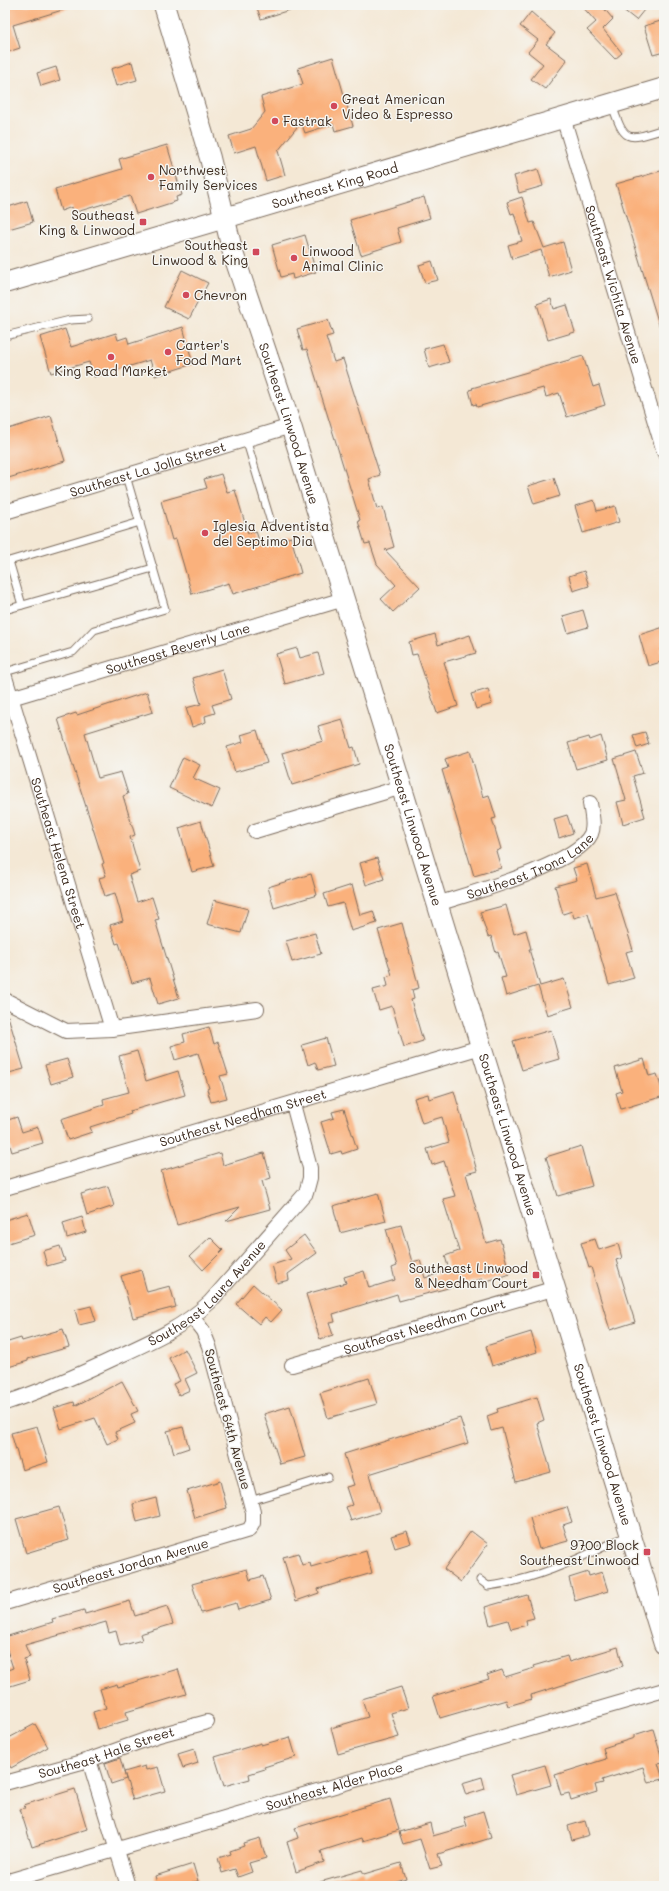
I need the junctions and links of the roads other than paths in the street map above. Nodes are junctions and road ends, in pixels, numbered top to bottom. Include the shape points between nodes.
1 (164, 5) edge
2 (664, 88) edge
3 (612, 103) junction
4 (563, 117) junction
5 (664, 129) edge
6 (225, 218) junction
7 (5, 283) edge
8 (88, 319) dead end
9 (5, 336) edge
10 (291, 426) junction
11 (246, 439) junction
12 (664, 452) edge
13 (126, 476) junction
14 (5, 512) edge
15 (270, 519) dead end
16 (140, 522) junction
17 (153, 568) junction
18 (344, 599) junction
19 (22, 605) junction
20 (5, 610) edge
21 (5, 672) edge
22 (5, 677) edge
23 (11, 698) junction
24 (402, 787) junction
25 (590, 804) dead end
26 (255, 831) dead end
27 (438, 904) junction
28 (5, 1000) edge
29 (257, 1009) dead end
30 (112, 1028) junction
31 (481, 1047) junction
32 (294, 1104) junction
33 (5, 1188) edge
34 (556, 1288) junction
35 (193, 1318) junction
36 (292, 1365) dead end
37 (5, 1403) edge
38 (328, 1477) dead end
39 (250, 1500) junction
40 (253, 1523) joint
41 (630, 1534) junction
42 (480, 1580) dead end
43 (5, 1603) edge
44 (664, 1644) edge
45 (664, 1690) edge
46 (207, 1722) dead end
47 (90, 1760) junction
48 (5, 1783) edge
49 (117, 1849) junction
50 (5, 1882) edge
51 (128, 1886) edge

1 - 6 main road, Southeast Linwood Avenue via 210,158
2 - 3 main road, Southeast King Road
3 - 4 main road, Southeast King Road
3 - 5 lane via 620,129 627,136 640,137
4 - 6 main road, Southeast King Road
4 - 12 street, Southeast Wichita Avenue
6 - 7 main road, Southeast King Road
6 - 10 main road, Southeast Linwood Avenue via 233,253
8 - 9 lane via 70,320
10 - 11 street, Southeast La Jolla Street
10 - 18 main road, Southeast Linwood Avenue
11 - 13 street, Southeast La Jolla Street
11 - 15 lane
13 - 14 street, Southeast La Jolla Street
13 - 16 lane
16 - 17 lane
16 - 19 lane via 9,561
17 - 19 lane
17 - 21 lane via 165,609 94,630 73,652
18 - 23 street, Southeast Beverly Lane
18 - 24 main road, Southeast Linwood Avenue
19 - 20 lane
22 - 23 street, Southeast Helena Street
23 - 30 street, Southeast Helena Street
24 - 26 street
24 - 27 main road, Southeast Linwood Avenue
25 - 27 street, Southeast Trona Lane via 592,832 585,842 574,850 532,871
27 - 31 main road, Southeast Linwood Avenue
28 - 30 street via 66,1031
29 - 30 street
31 - 32 street, Southeast Needham Street
31 - 34 main road, Southeast Linwood Avenue
32 - 33 street, Southeast Needham Street
32 - 35 street, Southeast Laura Avenue via 310,1168 306,1193
34 - 36 street, Southeast Needham Court
34 - 41 main road, Southeast Linwood Avenue
35 - 37 street, Southeast Laura Avenue via 165,1335 74,1377
35 - 39 street, Southeast 64th Avenue via 203,1331 209,1346
38 - 39 lane
39 - 40 street, Southeast 64th Avenue
40 - 43 street, Southeast Jordan Avenue via 249,1530 240,1533
41 - 42 lane via 576,1560 522,1580 488,1586
41 - 44 main road, Southeast Linwood Avenue
45 - 49 street, Southeast Alder Place
46 - 47 street, Southeast Hale Street via 159,1735
47 - 48 street, Southeast Hale Street
47 - 49 street
49 - 50 street, Southeast Alder Place
49 - 51 street

